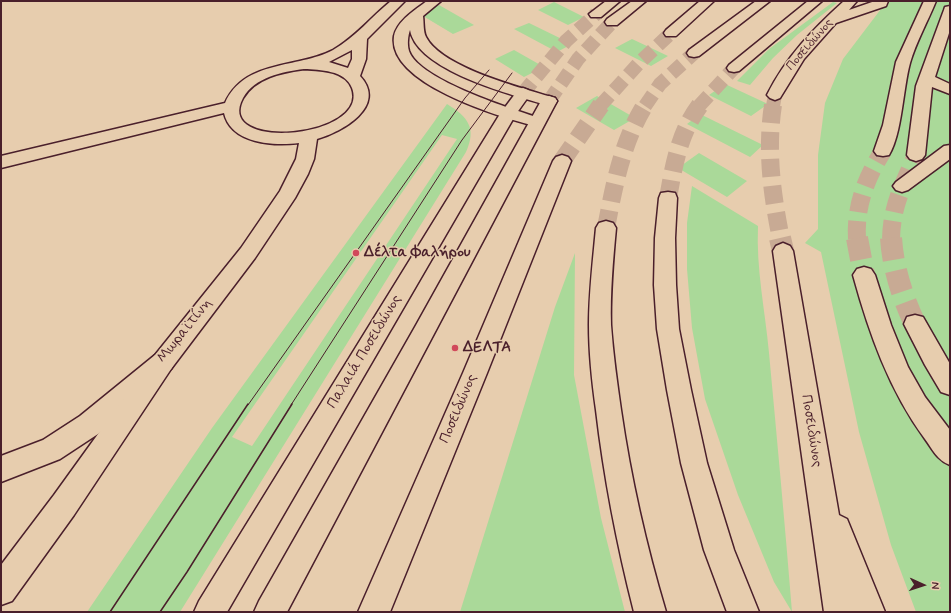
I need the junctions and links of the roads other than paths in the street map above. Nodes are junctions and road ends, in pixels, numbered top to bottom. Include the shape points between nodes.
1 (399, 1) edge
2 (435, 1) edge
3 (614, 1) edge
4 (640, 1) edge
5 (708, 1) edge
6 (764, 1) edge
7 (816, 1) edge
8 (851, 1) edge
9 (882, 1) edge
10 (930, 1) edge
11 (950, 10) edge
12 (596, 14) tunnel mouth
13 (417, 16) junction
14 (830, 21) junction
15 (612, 22) tunnel mouth
16 (671, 33) tunnel mouth
17 (360, 38) junction
18 (694, 53) tunnel mouth
19 (304, 65) junction
20 (734, 68) tunnel mouth
21 (352, 77) junction
22 (926, 79) junction
23 (950, 89) edge
24 (523, 93) junction
25 (775, 94) tunnel mouth
26 (231, 106) junction
27 (508, 114) junction
28 (537, 122) junction
29 (309, 136) junction
30 (950, 150) edge
31 (883, 151) tunnel mouth
32 (916, 155) tunnel mouth
33 (562, 161) tunnel mouth
34 (1, 162) edge
35 (902, 186) dead end
36 (668, 198) tunnel mouth
37 (606, 228) tunnel mouth
38 (783, 250) tunnel mouth
39 (864, 275) tunnel mouth
40 (915, 324) tunnel mouth
41 (163, 362) junction
42 (950, 384) edge
43 (950, 452) edge
44 (1, 469) edge
45 (821, 487) junction
46 (1, 590) edge
47 (210, 612) edge
48 (270, 612) edge
49 (374, 612) edge
50 (650, 612) edge
51 (743, 612) edge
52 (840, 612) edge
53 (869, 612) edge

1 - 17 main road
2 - 13 main road
3 - 12 main road
4 - 15 main road
5 - 16 main road
6 - 18 main road
7 - 20 main road
8 - 14 main road, Ποσειδώνος
9 - 14 main road
10 - 31 main road via 903,62 894,102 892,126
11 - 22 main road
13 - 24 main road via 419,37 431,52 464,72
13 - 27 main road via 406,26 401,36 401,47 415,66 465,98
14 - 25 main road, Ποσειδώνος via 793,61
17 - 19 main road via 326,59
17 - 21 main road via 359,59
19 - 21 main road via 327,66
19 - 26 main road via 282,68 256,77 236,95
21 - 29 main road via 361,92 357,109 338,125
22 - 23 main road
22 - 32 main road
24 - 27 main road, Παλαιά Ποσειδώνος
24 - 28 main road via 549,101
26 - 29 main road via 236,123 258,136 286,139
26 - 34 main road
27 - 28 main road
27 - 47 main road, Παλαιά Ποσειδώνος
28 - 48 main road via 424,334
29 - 41 main road, Μωραϊτίνη via 305,159 288,194 248,253
30 - 35 main road
33 - 49 main road, Ποσειδώνος
36 - 51 main road via 665,284 668,329 678,390 694,463 719,550
37 - 50 main road via 600,325 605,385 617,469 634,554
38 - 45 main road, Ποσειδώνος
39 - 43 main road via 871,303 892,358 916,404
40 - 42 main road
41 - 44 main road, Μωραϊτίνη via 89,425 51,450
41 - 46 main road via 64,506
45 - 52 main road, Ποσειδώνος
45 - 53 main road

